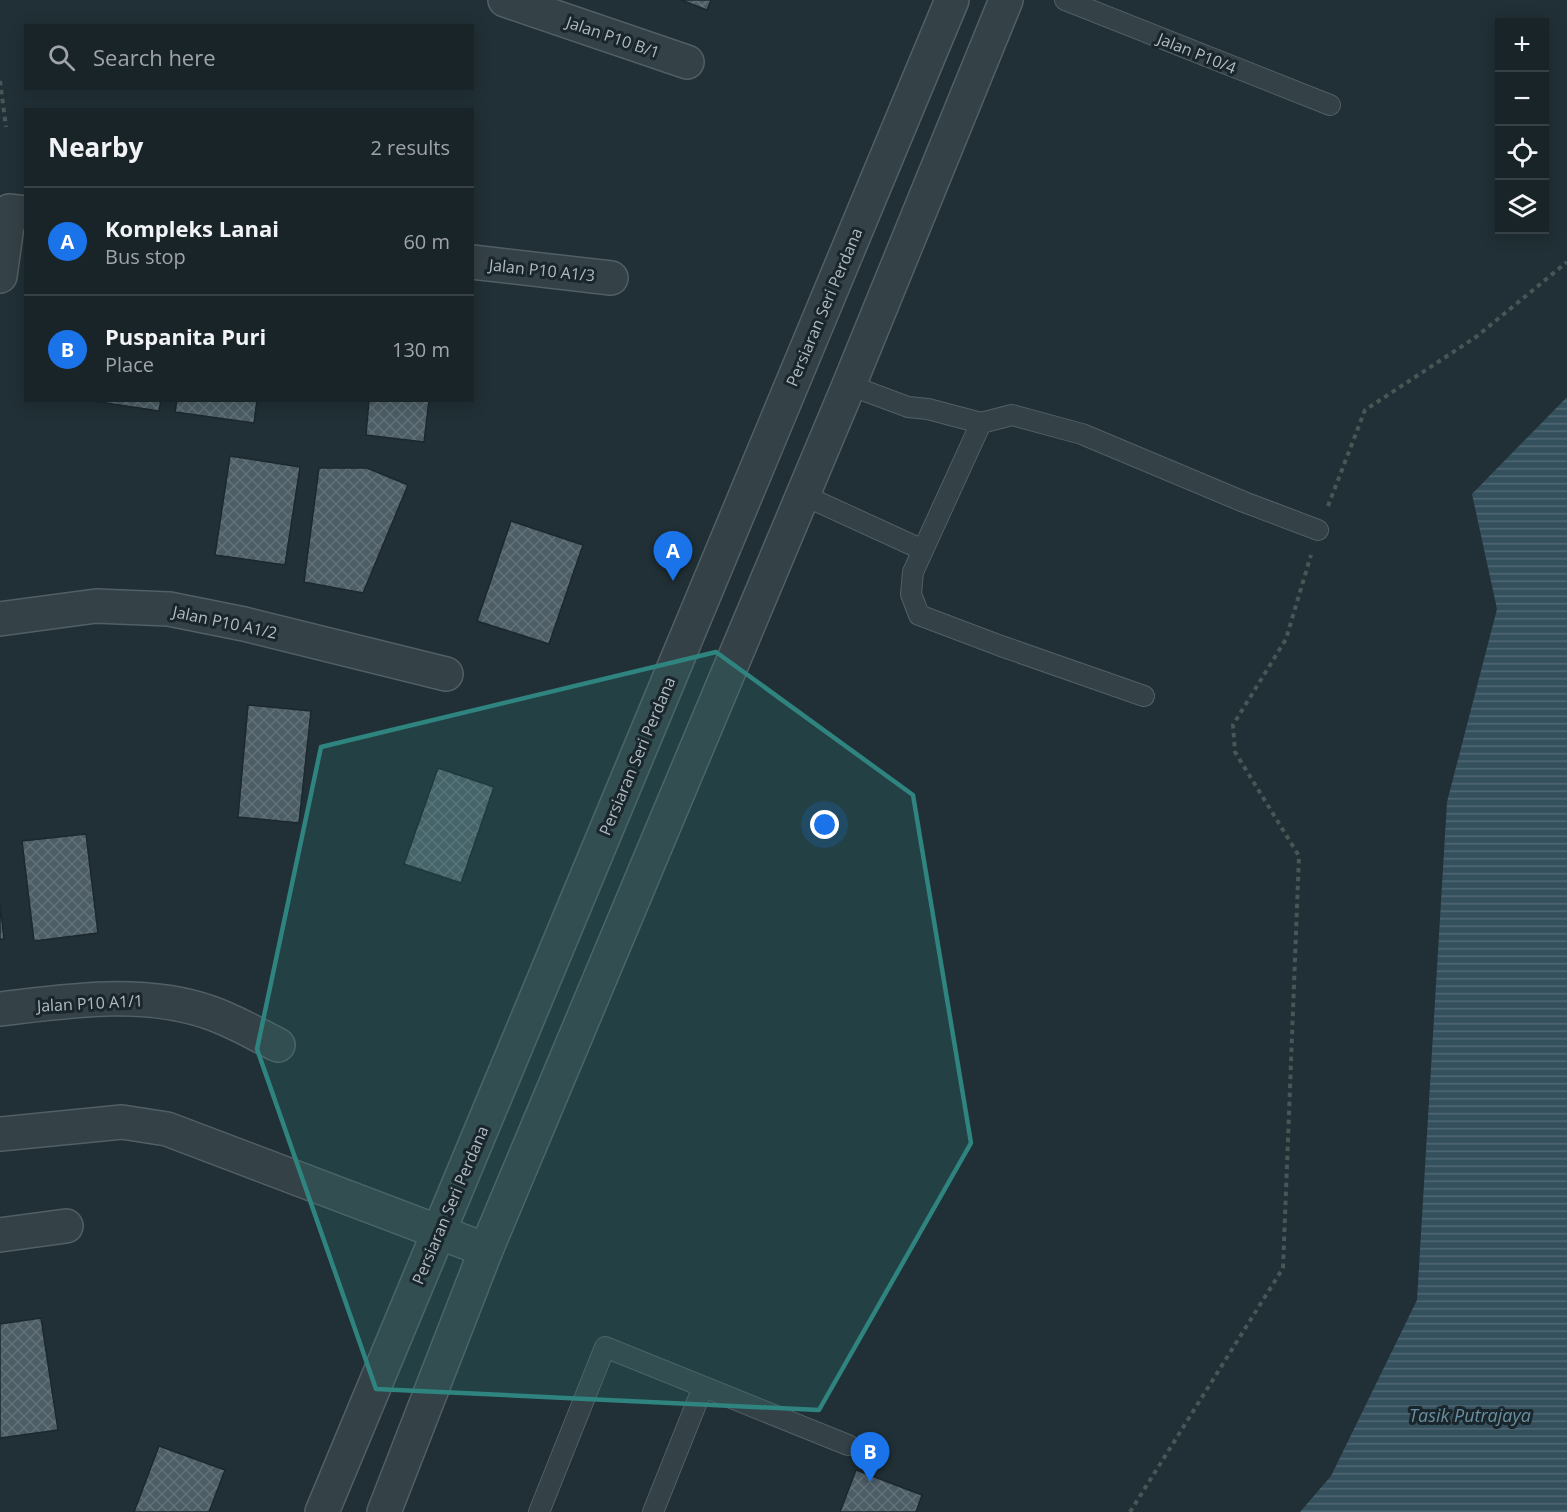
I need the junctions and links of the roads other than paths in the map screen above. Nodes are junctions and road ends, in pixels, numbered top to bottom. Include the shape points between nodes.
1 (505, 0) edge
2 (952, 0) edge
3 (1006, 0) edge
4 (1065, 0) edge
5 (687, 62) dead end
6 (1330, 105) dead end
7 (17, 212) edge
8 (474, 262) edge
9 (0, 276) edge
10 (611, 278) dead end
11 (849, 385) junction
12 (981, 423) junction
13 (803, 495) junction
14 (1318, 530) road end
15 (923, 550) junction
16 (0, 619) edge
17 (446, 674) dead end
18 (1144, 696) dead end
19 (0, 1009) edge
20 (278, 1045) dead end
21 (0, 1134) edge
22 (66, 1226) dead end
23 (439, 1231) junction
24 (0, 1235) edge
25 (486, 1250) junction
26 (703, 1387) junction
27 (848, 1445) dead end
28 (390, 1510) edge
29 (322, 1512) edge
30 (539, 1512) edge
31 (653, 1512) edge

1 - 5 street, Jalan P10 B/1
2 - 23 street, Persiaran Seri Perdana
3 - 11 street
4 - 6 lane, Jalan P10/4
7 - 9 street
8 - 10 street, Jalan P10 A1/3
11 - 12 lane via 908,407
11 - 13 street
12 - 14 lane via 1012,415 1082,434
12 - 15 lane
13 - 15 lane
13 - 25 street
15 - 18 lane via 911,594 919,615
16 - 17 street, Jalan P10 A1/2 via 96,606 169,609
19 - 20 street, Jalan P10 A1/1 via 112,999 163,1000 212,1013
21 - 23 street via 122,1122 167,1129
22 - 24 street
23 - 25 street
23 - 29 street, Persiaran Seri Perdana
25 - 28 street
26 - 27 lane
26 - 30 lane via 606,1347
26 - 31 lane

